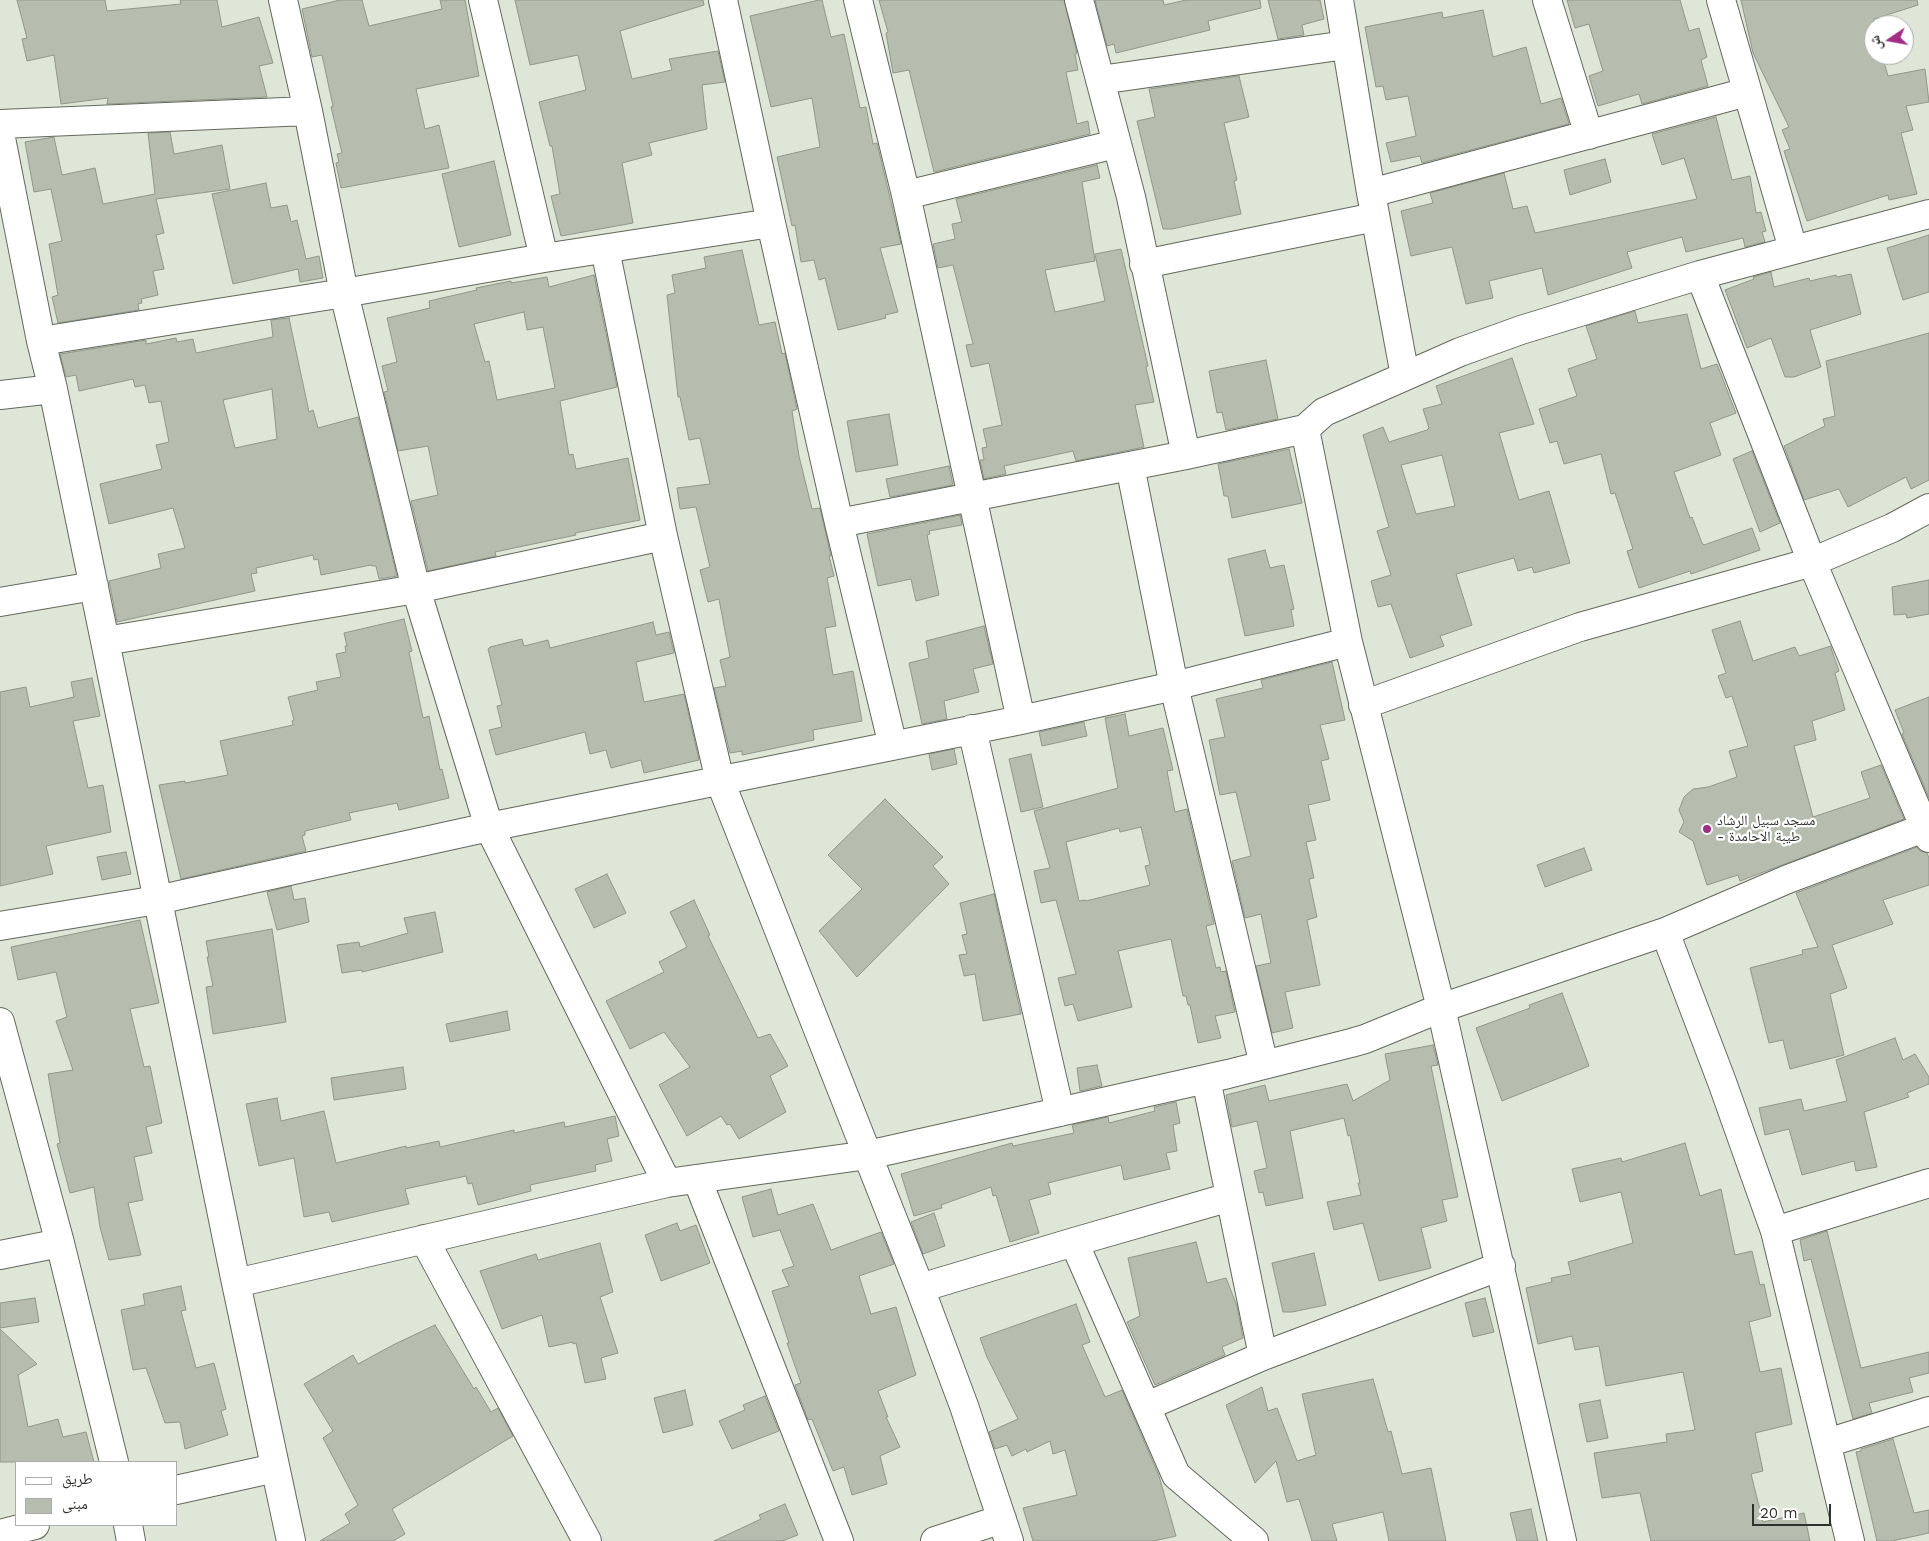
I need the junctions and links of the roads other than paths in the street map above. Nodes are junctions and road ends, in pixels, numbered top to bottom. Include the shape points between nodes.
1 (283, 0) edge
2 (483, 0) edge
3 (858, 0) edge
4 (1079, 0) edge
5 (1339, 0) edge
6 (1547, 0) edge
7 (1721, 0) edge
8 (727, 1) edge
9 (1346, 45) junction
10 (1100, 80) junction
11 (1747, 92) junction
12 (308, 111) junction
13 (0, 124) edge
14 (0, 133) edge
15 (1589, 135) junction
16 (1116, 144) junction
17 (906, 195) junction
18 (1373, 205) junction
19 (1929, 214) edge
20 (771, 223) junction
21 (10, 236) edge
22 (605, 249) junction
23 (1793, 249) junction
24 (544, 258) junction
25 (1144, 264) junction
26 (1700, 275) junction
27 (344, 292) junction
28 (41, 341) junction
29 (1405, 376) junction
30 (53, 389) junction
31 (0, 395) edge
32 (1305, 429) junction
33 (1186, 455) junction
34 (1130, 466) junction
35 (972, 497) junction
36 (1929, 508) edge
37 (839, 523) junction
38 (663, 536) junction
39 (1812, 562) junction
40 (94, 586) junction
41 (416, 589) junction
42 (0, 602) edge
43 (106, 641) junction
44 (1348, 642) junction
45 (1174, 686) junction
46 (1363, 705) junction
47 (1021, 720) junction
48 (972, 730) junction
49 (893, 746) junction
50 (720, 780) junction
51 (489, 827) junction
52 (1928, 830) edge
53 (157, 900) junction
54 (0, 926) edge
55 (1666, 932) junction
56 (1441, 1008) junction
57 (0, 1022) edge
58 (1264, 1065) junction
59 (1206, 1079) junction
60 (1060, 1112) junction
61 (868, 1155) junction
62 (697, 1179) junction
63 (667, 1183) junction
64 (1929, 1183) edge
65 (1230, 1198) junction
66 (1775, 1231) junction
67 (424, 1239) junction
68 (1074, 1242) junction
69 (60, 1243) junction
70 (0, 1254) edge
71 (1501, 1266) junction
72 (236, 1283) junction
73 (920, 1288) junction
74 (1263, 1356) junction
75 (1147, 1406) junction
76 (1929, 1411) edge
77 (1826, 1443) junction
78 (114, 1461) edge
79 (274, 1468) junction
80 (178, 1490) edge
81 (31, 1526) edge
82 (128, 1526) edge
83 (1006, 1530) edge
84 (0, 1534) edge
85 (131, 1541) edge
86 (291, 1541) edge
87 (587, 1541) edge
88 (839, 1541) edge
89 (935, 1541) edge
90 (1254, 1541) edge
91 (1562, 1541) edge
92 (1850, 1541) edge

1 - 12 street
2 - 24 street
3 - 17 street
4 - 10 street
5 - 9 street
6 - 15 street
7 - 11 street
8 - 20 street
9 - 10 street
9 - 18 street
10 - 16 street
11 - 15 street
11 - 23 street
12 - 13 street
12 - 27 street
14 - 21 street
15 - 18 street
16 - 17 street
16 - 25 street via 1131,197
17 - 35 street
18 - 25 street
18 - 29 street
19 - 23 street
20 - 22 street
20 - 37 street
21 - 28 street
22 - 24 street
22 - 38 street
23 - 26 street
24 - 27 street
25 - 33 street
26 - 29 street via 1520,330
26 - 39 street
27 - 28 street
27 - 41 street
28 - 30 street
29 - 32 street via 1324,412
30 - 31 street
30 - 40 street
32 - 33 street
32 - 44 street
33 - 34 street
34 - 35 street
34 - 45 street
35 - 37 street
35 - 47 street
36 - 39 street via 1892,528
37 - 49 street
38 - 41 street
38 - 50 street
39 - 46 street via 1580,627
39 - 52 street
40 - 42 street
40 - 43 street
41 - 43 street
41 - 51 street
43 - 53 street
44 - 45 street
44 - 46 street
45 - 47 street
45 - 58 street
46 - 56 street
47 - 48 street
48 - 49 street
48 - 60 street
49 - 50 street
50 - 51 street
50 - 61 street
51 - 53 street
51 - 63 street
52 - 55 street via 1788,879
53 - 54 street
53 - 72 street
55 - 56 street
55 - 66 street
56 - 58 street via 1365,1039
56 - 71 street
57 - 69 street
58 - 59 street
59 - 60 street
59 - 65 street
60 - 61 street
61 - 62 street
61 - 73 street
62 - 63 street
62 - 88 street
63 - 67 street
64 - 66 street
65 - 68 street
65 - 74 street
66 - 77 street
67 - 72 street
67 - 87 street
68 - 73 street
68 - 75 street
69 - 70 street
69 - 78 street
71 - 74 street
71 - 91 street
72 - 79 street
73 - 83 street
74 - 75 street
75 - 90 street via 1176,1475
76 - 77 street
77 - 92 street
79 - 80 street
79 - 86 street
81 - 84 street
82 - 85 street
83 - 89 street

